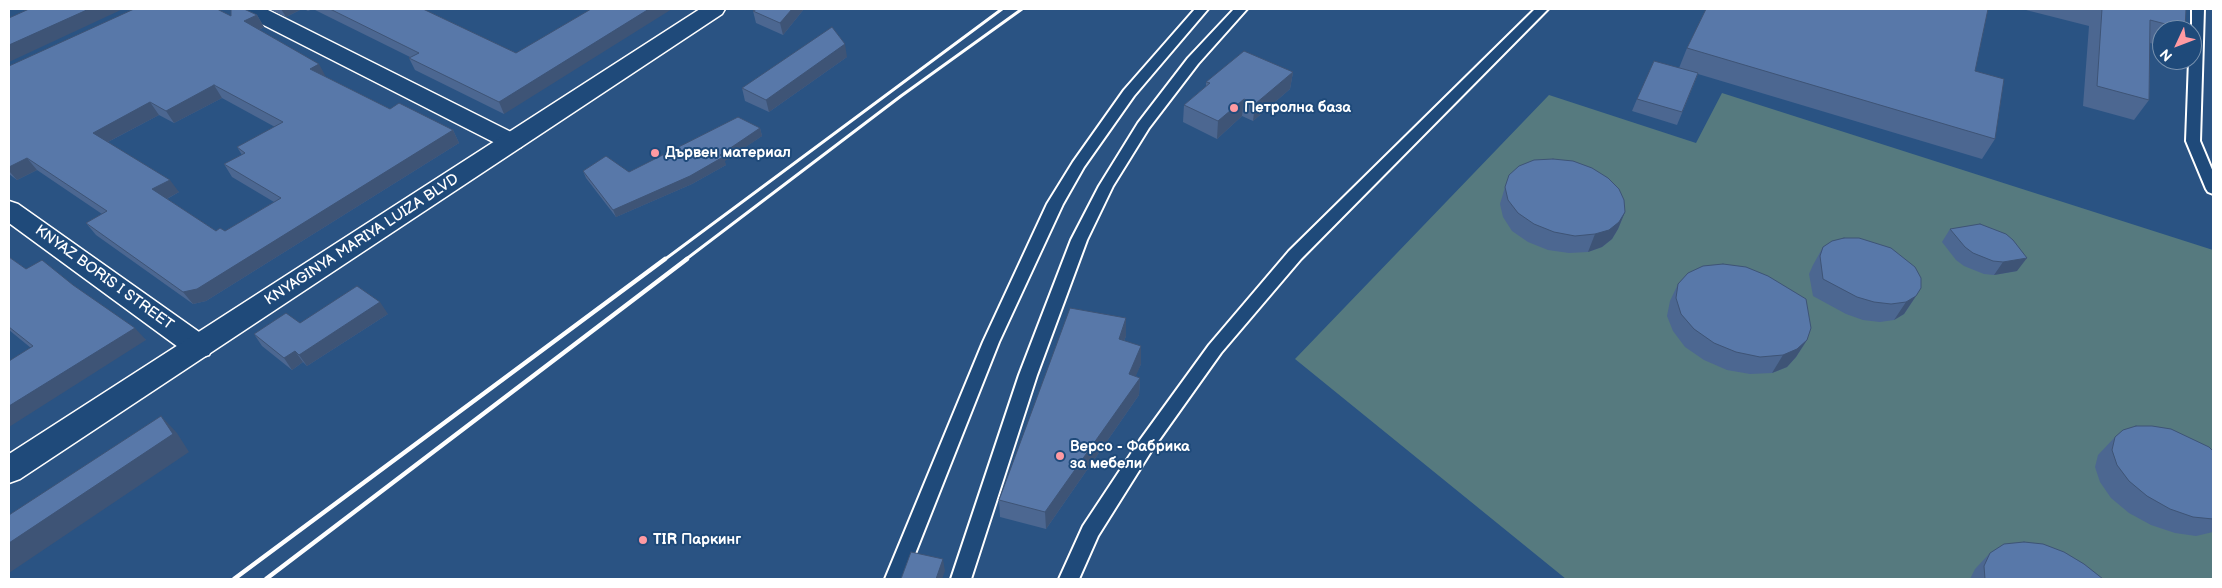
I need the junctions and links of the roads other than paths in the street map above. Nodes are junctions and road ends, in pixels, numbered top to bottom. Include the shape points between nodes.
1 (250, 9) edge
2 (714, 9) edge
3 (1202, 9) edge
4 (1241, 9) edge
5 (1542, 9) edge
6 (2198, 9) edge
7 (512, 142) junction
8 (2213, 189) edge
9 (9, 210) edge
10 (199, 346) junction
11 (9, 470) edge
12 (895, 579) edge
13 (961, 579) edge
14 (1069, 579) edge

1 - 7 street
2 - 7 street, KNYAGINYA MARIYA LUIZA BLVD
3 - 12 lane via 1129,93 1054,204 992,342
4 - 13 lane via 1193,60 1143,126 1106,186 1079,240 1028,375
5 - 14 lane via 1295,255 1215,349 1146,445 1090,532
6 - 8 lane via 2193,141
7 - 10 street, KNYAGINYA MARIYA LUIZA BLVD
9 - 10 street, KNYAZ BORIS I STREET
10 - 11 street, KNYAGINYA MARIYA LUIZA BLVD

